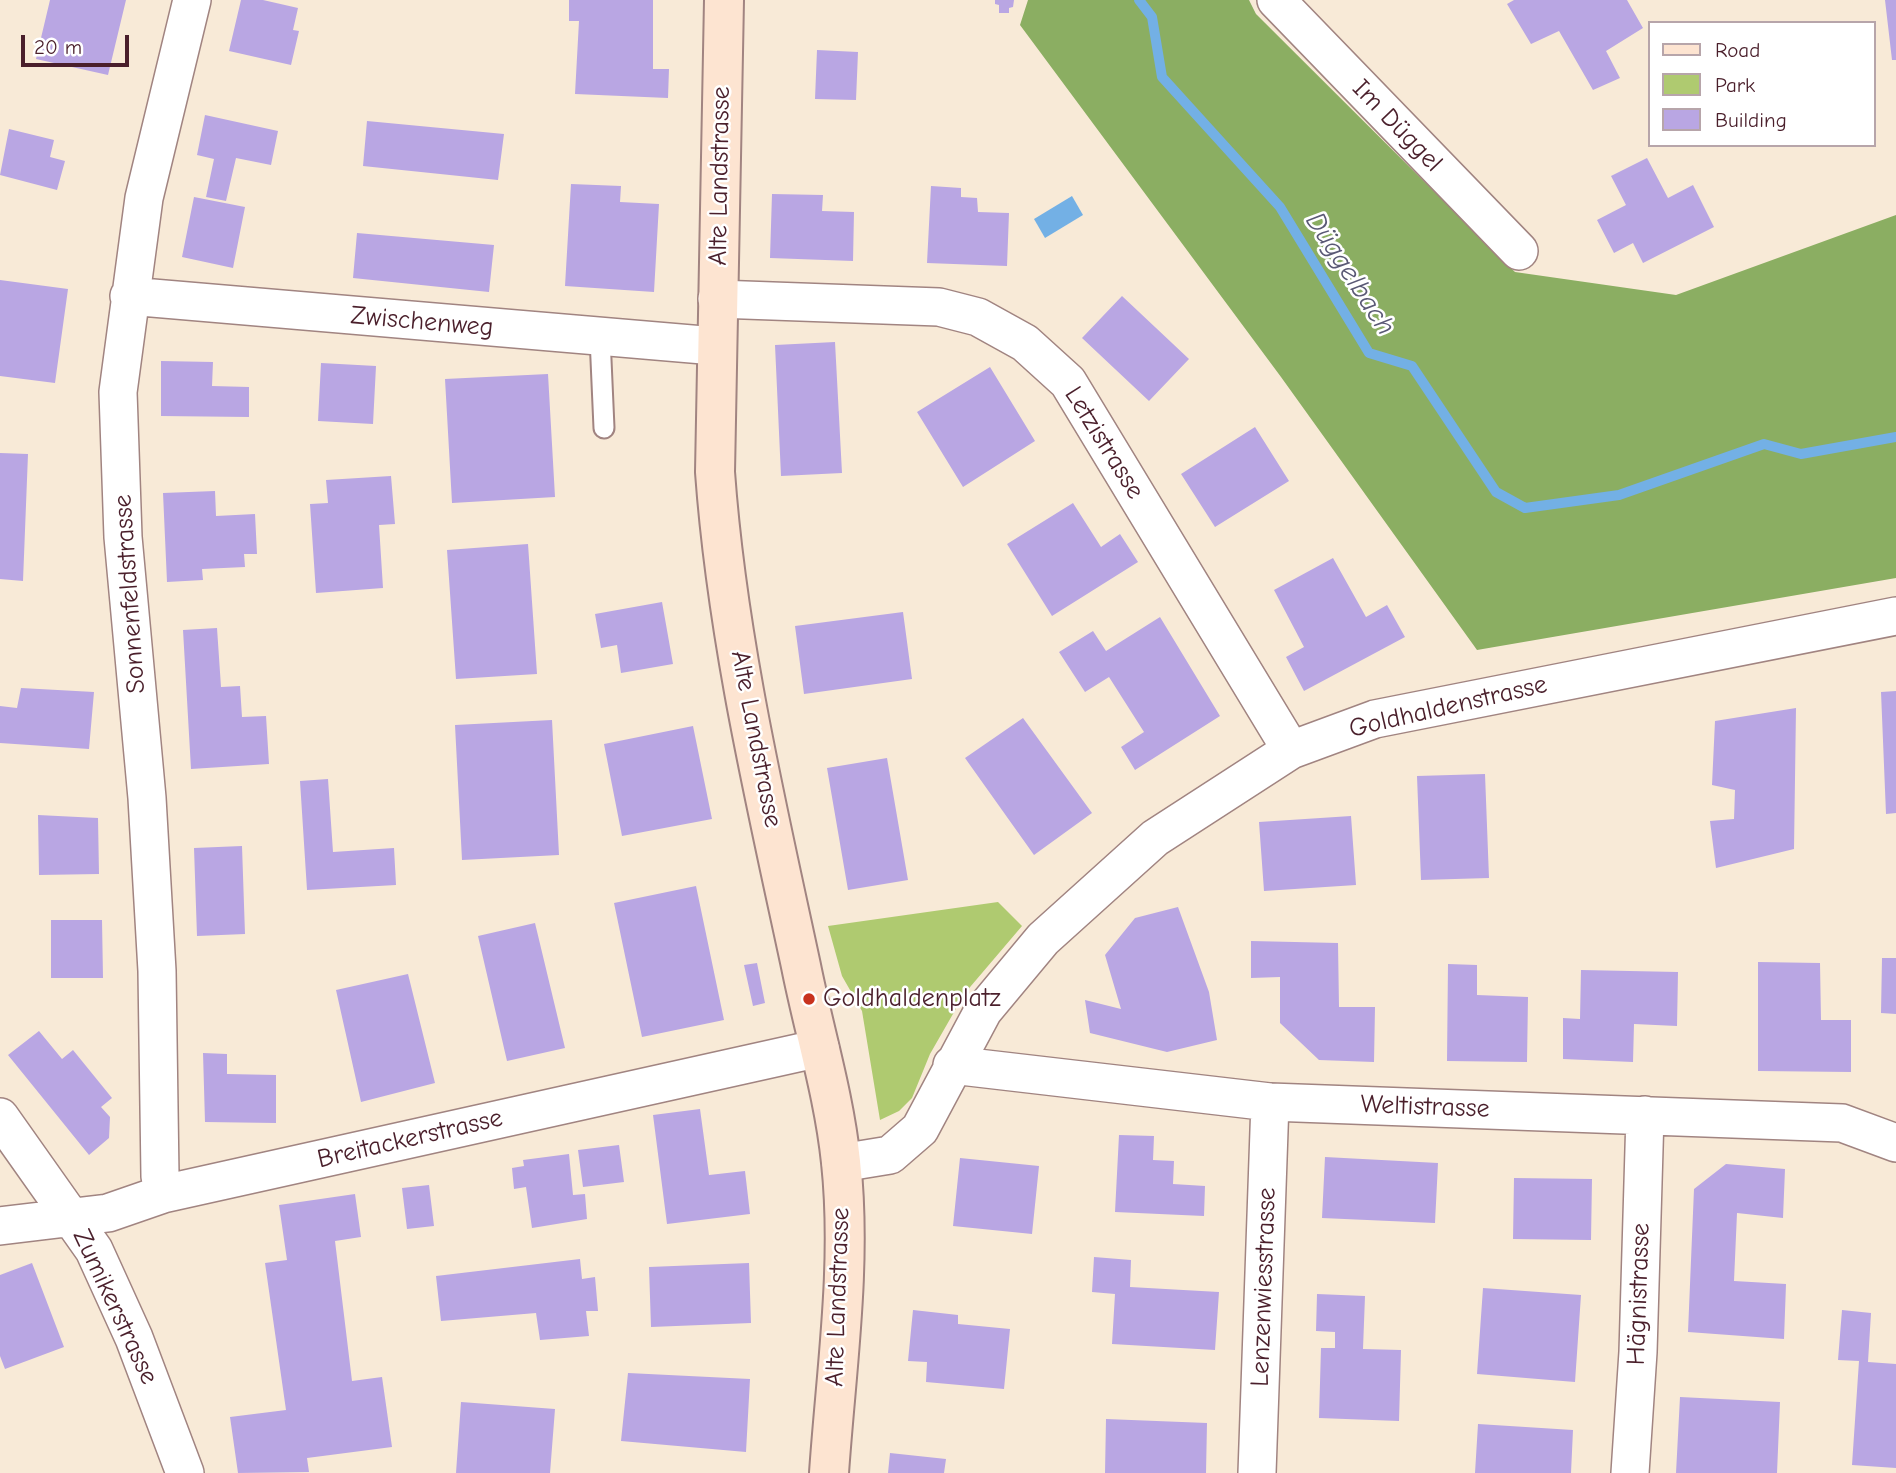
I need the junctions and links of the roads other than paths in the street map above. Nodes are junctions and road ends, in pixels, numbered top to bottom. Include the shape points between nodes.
1 (192, 0) edge
2 (724, 0) edge
3 (1276, 0) edge
4 (1519, 251) dead end
5 (128, 296) junction
6 (717, 299) junction
7 (600, 337) junction
8 (715, 346) junction
9 (604, 428) dead end
10 (1896, 616) edge
11 (1291, 750) junction
12 (820, 1048) junction
13 (952, 1065) junction
14 (1270, 1102) junction
15 (1645, 1115) junction
16 (0, 1117) edge
17 (1896, 1143) edge
18 (841, 1163) junction
19 (163, 1195) junction
20 (73, 1217) junction
21 (0, 1226) edge
22 (185, 1473) edge
23 (829, 1473) edge
24 (1257, 1473) edge
25 (1630, 1473) edge

1 - 5 street, Sonnenfeldstrasse via 144,198
2 - 6 main road, Alte Landstrasse
3 - 4 street, Im Düggel
5 - 7 street, Zwischenweg
5 - 19 street, Sonnenfeldstrasse via 118,392 122,511 147,798
6 - 8 main road, Alte Landstrasse
6 - 11 street, Letzistrasse via 939,307 978,317 1025,343 1068,382
7 - 8 street, Zwischenweg
7 - 9 lane
8 - 12 main road, Alte Landstrasse via 720,544 744,685
10 - 11 street, Goldhaldenstrasse via 1375,719
11 - 13 street, Goldhaldenstrasse via 1155,838 1043,939 983,1010
12 - 18 main road, Alte Landstrasse
12 - 19 street, Breitackerstrasse
13 - 14 street, Weltistrasse
13 - 18 street, Goldhaldenstrasse via 920,1129 890,1155
14 - 15 street, Weltistrasse
14 - 24 street, Lenzenwiesstrasse
15 - 17 street, Weltistrasse via 1842,1124
15 - 25 street, Hägnistrasse
16 - 20 street, Zumikerstrasse
18 - 23 main road, Alte Landstrasse via 844,1276
19 - 20 street, Breitackerstrasse via 108,1213
20 - 21 street, Breitackerstrasse
20 - 22 street, Zumikerstrasse via 94,1250 134,1338

